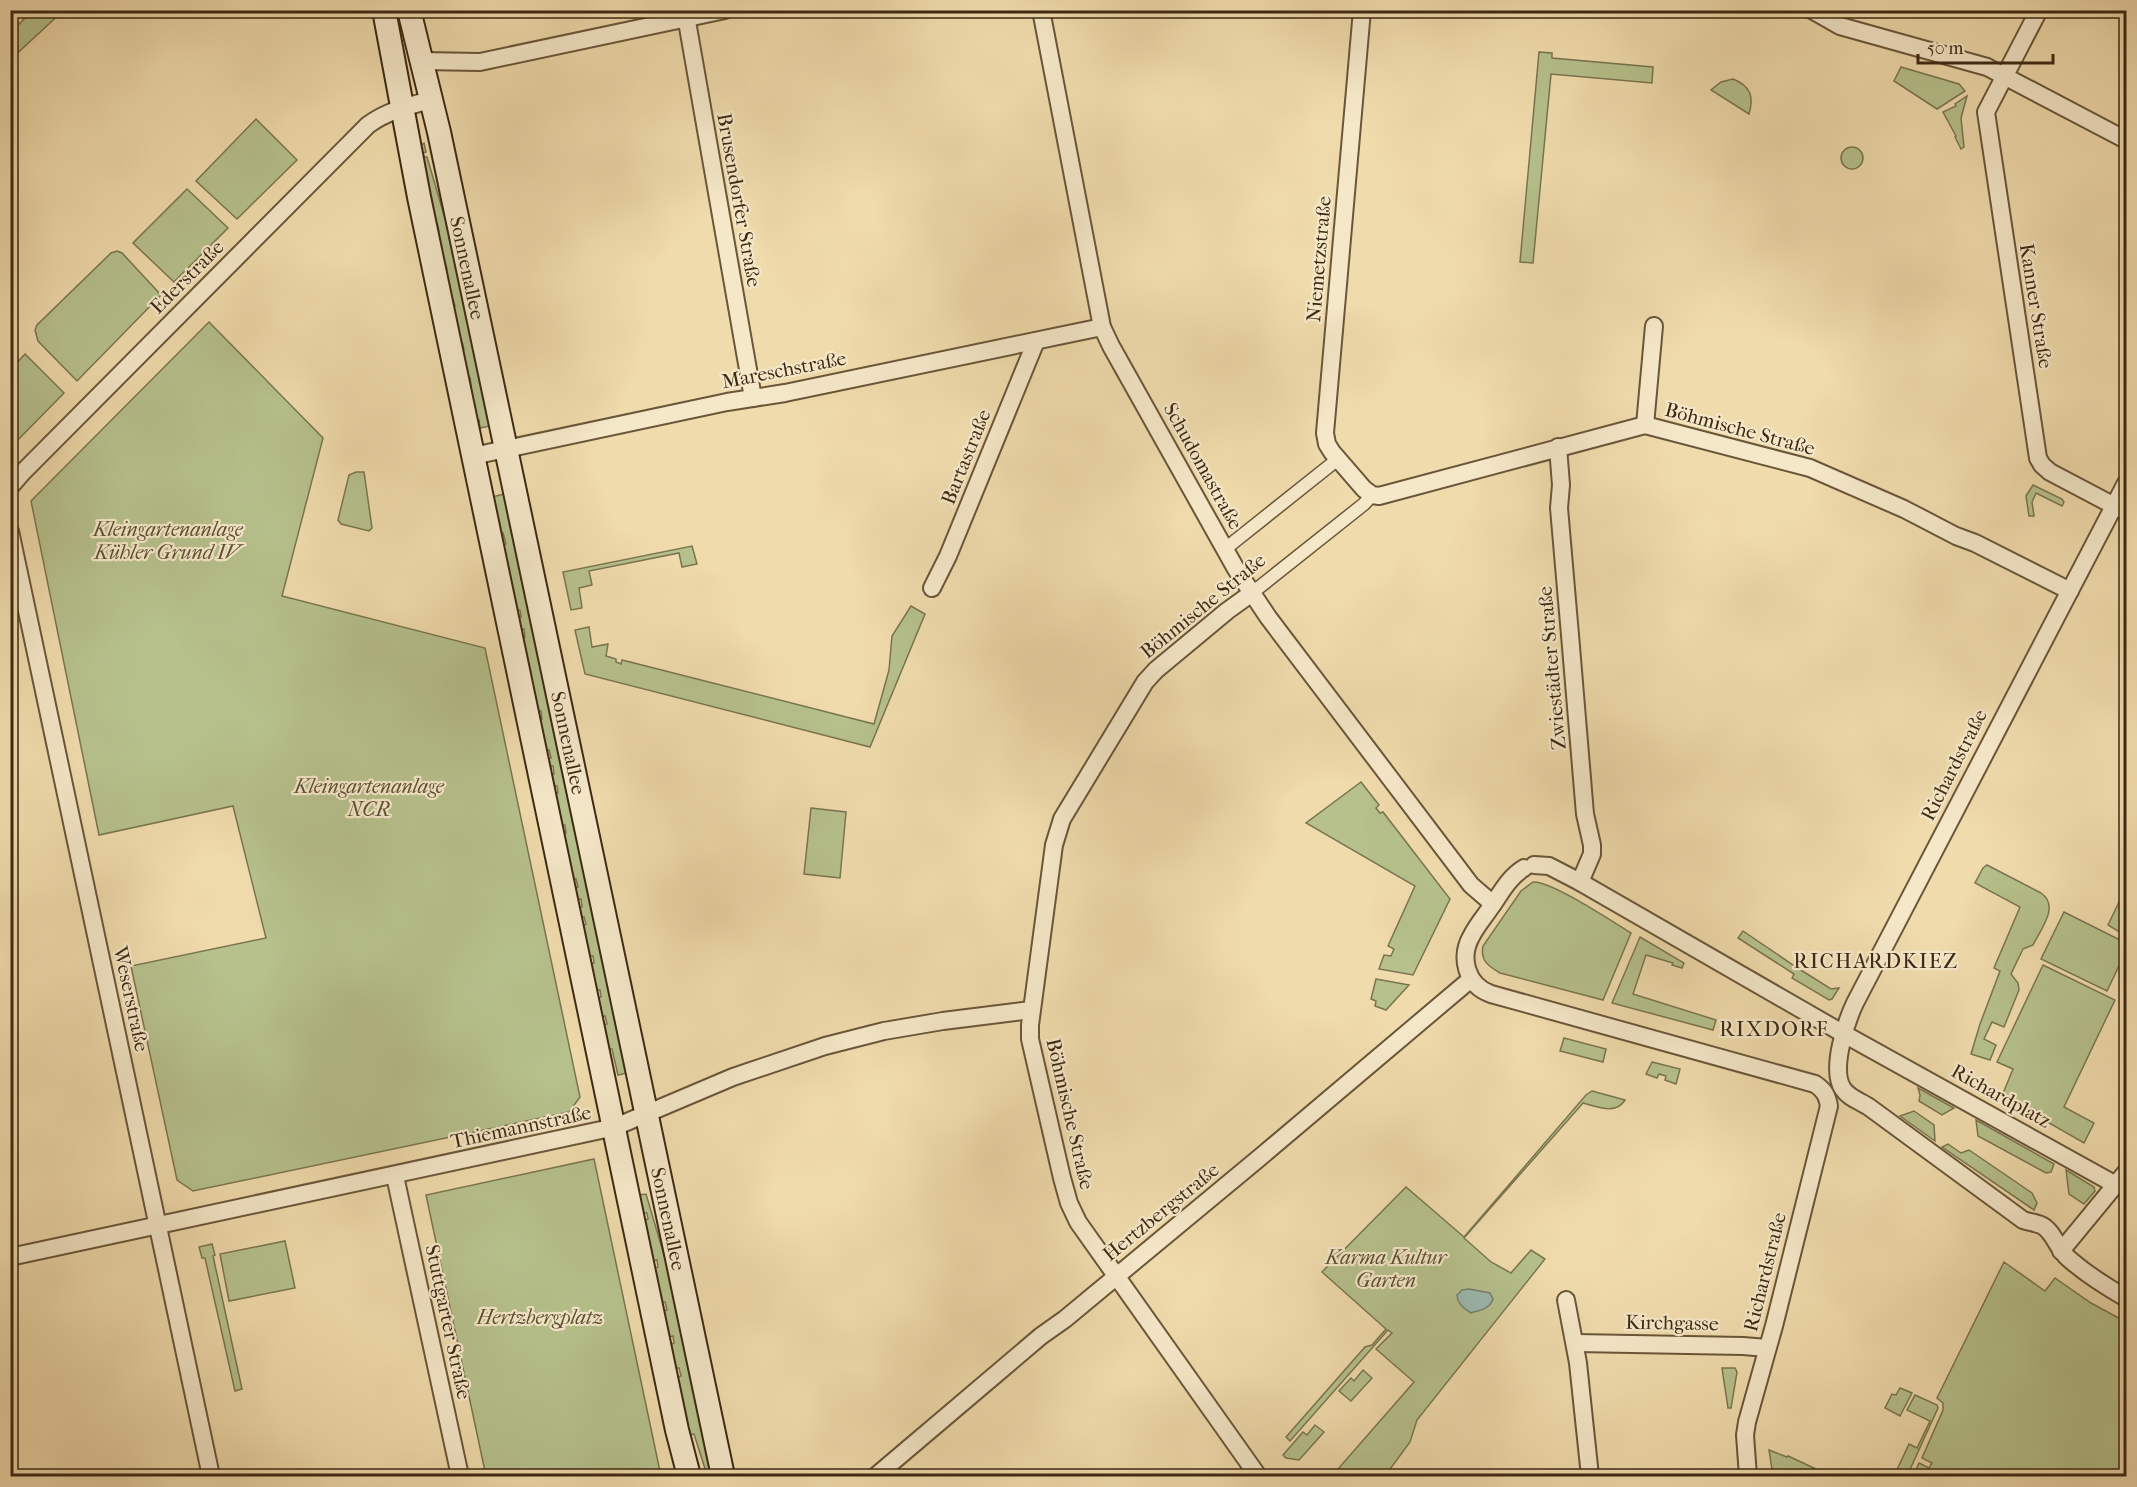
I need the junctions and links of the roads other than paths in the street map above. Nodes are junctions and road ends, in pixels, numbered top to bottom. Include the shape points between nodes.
1 (384, 10) edge
2 (409, 10) edge
3 (725, 10) edge
4 (1041, 10) edge
5 (1362, 10) edge
6 (1812, 10) edge
7 (2039, 10) edge
8 (686, 15) edge
9 (422, 61) junction
10 (2005, 75) junction
11 (432, 100) junction
12 (402, 107) junction
13 (2127, 140) edge
14 (1654, 326) dead end
15 (1102, 327) junction
16 (1036, 341) junction
17 (753, 398) junction
18 (1645, 425) junction
19 (1558, 447) junction
20 (506, 449) junction
21 (473, 456) junction
22 (1338, 459) junction
23 (2127, 483) edge
24 (10, 487) edge
25 (1371, 495) junction
26 (2120, 509) edge
27 (10, 531) edge
28 (1225, 549) junction
29 (932, 588) dead end
30 (2070, 591) junction
31 (1252, 593) junction
32 (1580, 882) junction
33 (1493, 904) junction
34 (1471, 979) junction
35 (1031, 1010) junction
36 (1844, 1034) junction
37 (646, 1116) junction
38 (615, 1127) junction
39 (395, 1176) junction
40 (2121, 1178) edge
41 (159, 1226) junction
42 (2061, 1251) junction
43 (10, 1257) edge
44 (1117, 1275) junction
45 (2127, 1298) edge
46 (1566, 1300) dead end
47 (1575, 1343) junction
48 (1767, 1348) junction
49 (211, 1476) edge
50 (460, 1476) edge
51 (689, 1476) edge
52 (723, 1476) edge
53 (876, 1476) edge
54 (1258, 1476) edge
55 (1590, 1476) edge
56 (1748, 1476) edge

1 - 12 main road, Sonnenallee
2 - 9 main road, Sonnenallee
3 - 8 street
4 - 15 street, Schudomastraße
5 - 22 street, Niemetzstraße via 1325,433 1327,444
6 - 10 street via 1840,26
7 - 10 street, Kanner Straße
8 - 9 street via 480,62
8 - 17 street, Brusendorfer Straße
9 - 11 main road, Sonnenallee
10 - 13 street
10 - 26 street, Kanner Straße via 1988,107 1986,121 2038,458 2050,472
11 - 12 street, Ederstraße
11 - 20 main road, Sonnenallee
12 - 21 main road, Sonnenallee
12 - 24 street, Ederstraße via 368,125
14 - 18 street
15 - 16 street, Mareschstraße
15 - 28 street, Schudomastraße
16 - 17 street, Mareschstraße
16 - 29 street, Bartastraße
17 - 20 street, Mareschstraße
18 - 19 street, Böhmische Straße
18 - 30 street, Böhmische Straße via 1810,468 1904,509
19 - 25 street, Böhmische Straße
19 - 32 street, Zwiestädter Straße via 1559,508 1585,813 1592,845
20 - 21 street, Mareschstraße
20 - 37 main road, Sonnenallee
21 - 38 main road, Sonnenallee
22 - 25 street, Niemetzstraße
22 - 28 street, Böhmische Straße
23 - 26 street, Richardstraße
25 - 31 street, Böhmische Straße
26 - 30 street, Richardstraße
27 - 41 street, Weserstraße
28 - 31 street, Schudomastraße
30 - 36 street, Richardstraße via 1855,1003
31 - 33 street, Schudomastraße via 1465,878
31 - 35 street, Böhmische Straße via 1145,682 1067,809 1054,845
32 - 33 street, Richardplatz via 1549,866 1529,866 1511,879
32 - 36 street, Richardplatz
33 - 34 street, Richardplatz via 1467,946
34 - 44 street, Hertzbergstraße
34 - 48 street, Richardstraße via 1491,994 1815,1084 1824,1090 1829,1106
35 - 37 street, Thiemannstraße via 885,1031 825,1046 733,1077
35 - 44 street, Böhmische Straße via 1030,1039 1069,1203 1078,1222
36 - 40 street, Richardplatz
36 - 42 street, Richardstraße via 1837,1074 1850,1097 2023,1220 2049,1230
37 - 38 street, Thiemannstraße
37 - 52 main road, Sonnenallee
38 - 39 street, Thiemannstraße
38 - 51 main road, Sonnenallee
39 - 41 street, Thiemannstraße
39 - 50 street, Stuttgarter Straße
40 - 42 street, Richardplatz
41 - 43 street, Thiemannstraße
41 - 49 street, Weserstraße
42 - 45 street via 2094,1279
44 - 53 street, Hertzbergstraße
44 - 54 street, Böhmische Straße
46 - 47 street
47 - 48 street, Kirchgasse
47 - 55 street
48 - 56 street, Richardstraße via 1745,1435

